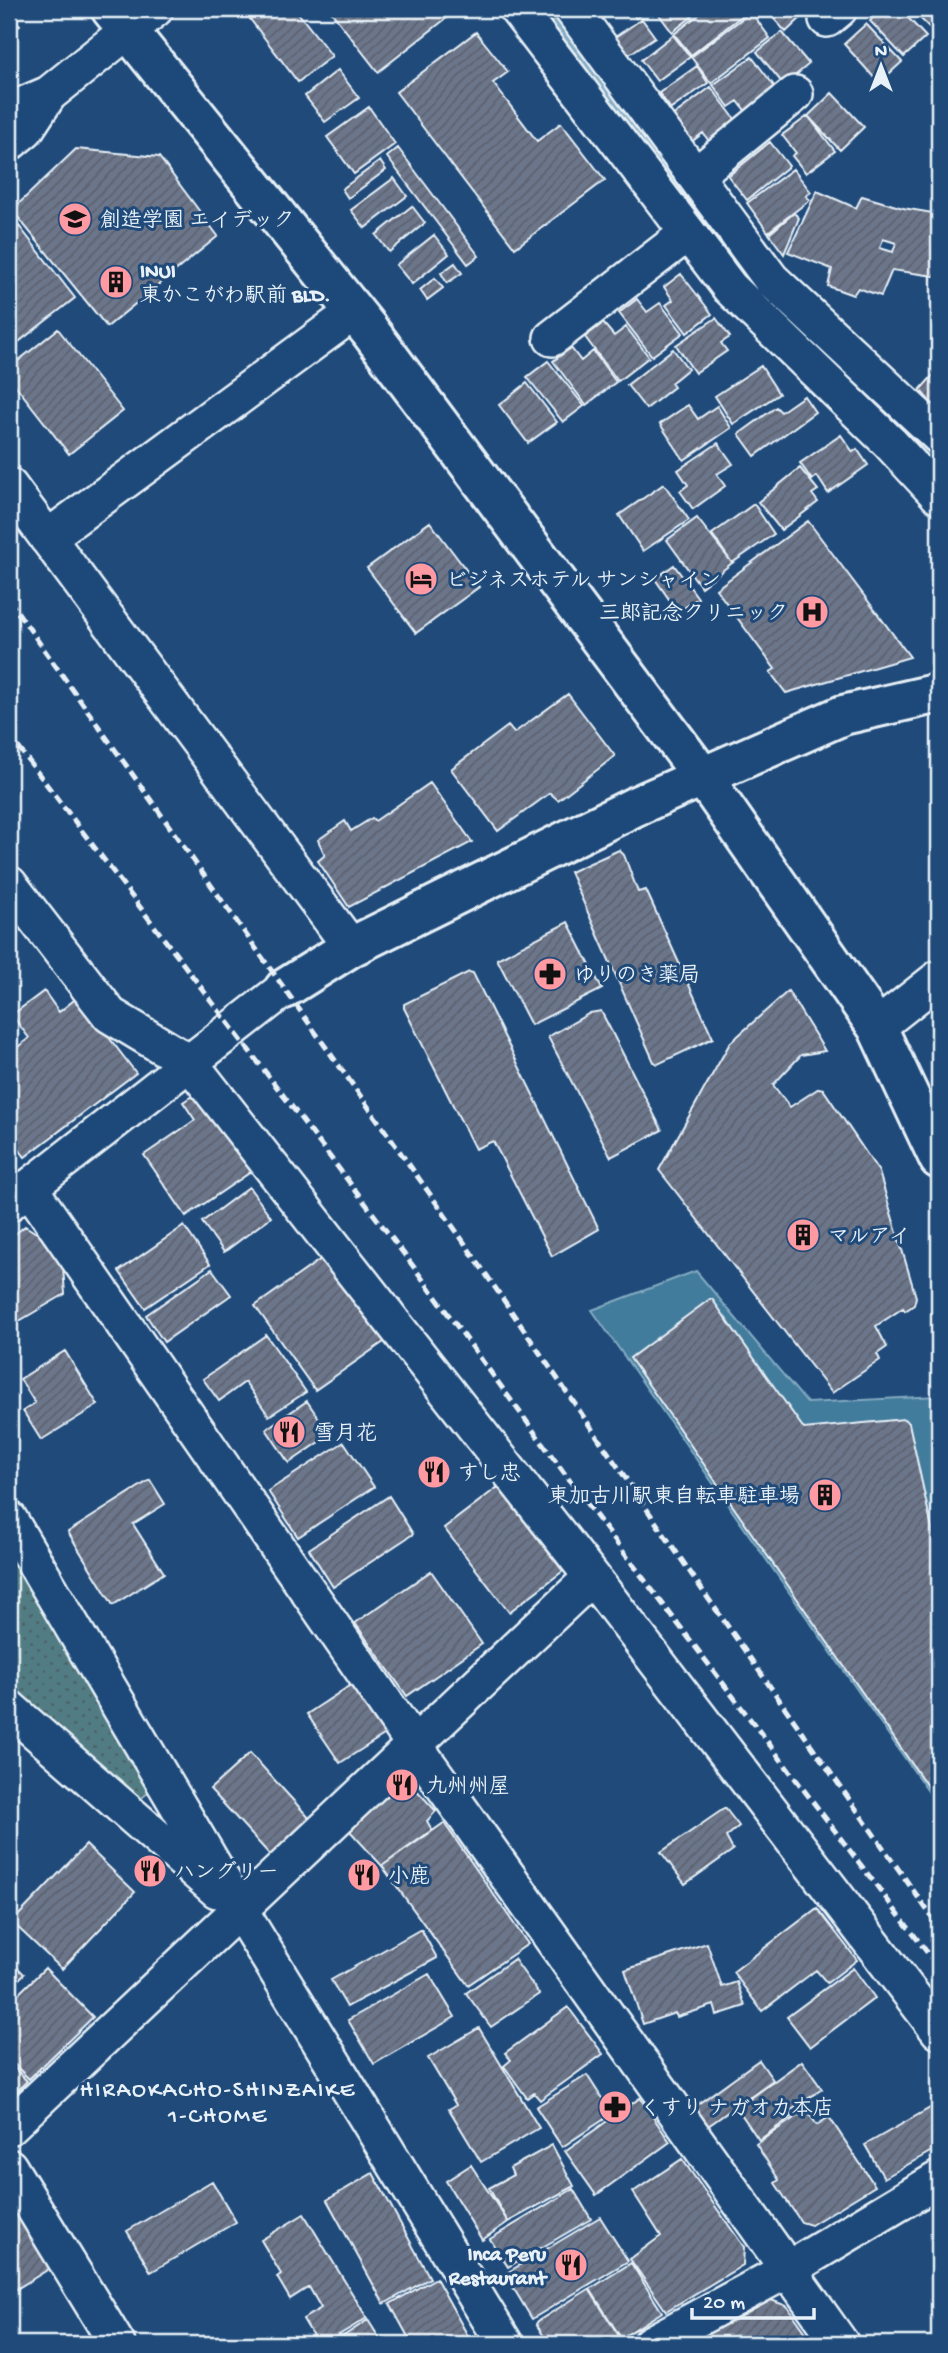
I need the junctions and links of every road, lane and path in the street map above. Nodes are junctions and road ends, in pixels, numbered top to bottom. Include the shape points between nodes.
1 (517, 9) edge
2 (572, 9) edge
3 (132, 16) edge
4 (48, 94) junction
5 (795, 94) dead end
6 (9, 111) edge
7 (9, 143) edge
8 (695, 176) junction
9 (688, 233) junction
10 (354, 312) junction
11 (552, 338) dead end
12 (939, 436) edge
13 (9, 486) edge
14 (939, 496) edge
15 (47, 538) junction
16 (939, 693) edge
17 (703, 777) junction
18 (9, 884) edge
19 (351, 947) junction
20 (939, 978) edge
21 (284, 989) joint
22 (877, 1027) junction
23 (190, 1063) junction
24 (939, 1159) edge
25 (19, 1195) edge
26 (9, 1519) edge
27 (592, 1577) junction
28 (9, 1709) edge
29 (415, 1746) junction
30 (239, 1909) junction
31 (939, 2032) edge
32 (9, 2127) edge
33 (9, 2167) edge
34 (939, 2179) edge
35 (787, 2270) junction
36 (117, 2344) edge
37 (505, 2344) edge
38 (650, 2344) edge
39 (841, 2344) edge

1 - 9 street
2 - 8 street
3 - 4 street
3 - 10 street
4 - 6 street
4 - 7 street via 26,128
5 - 8 street
8 - 12 street via 771,279
9 - 11 street
9 - 14 street via 730,288
10 - 15 street
10 - 17 street
13 - 15 street
15 - 19 street
16 - 17 street via 843,715
17 - 19 street
17 - 22 street
18 - 23 street via 110,1015
19 - 21 street
20 - 22 street
21 - 23 street
22 - 24 street
23 - 25 street
23 - 27 street
25 - 29 street
26 - 30 street
27 - 29 street
27 - 31 street
28 - 30 street
29 - 30 street
29 - 35 street
30 - 32 street
30 - 37 street
33 - 36 street
34 - 35 street
35 - 38 street
35 - 39 street

